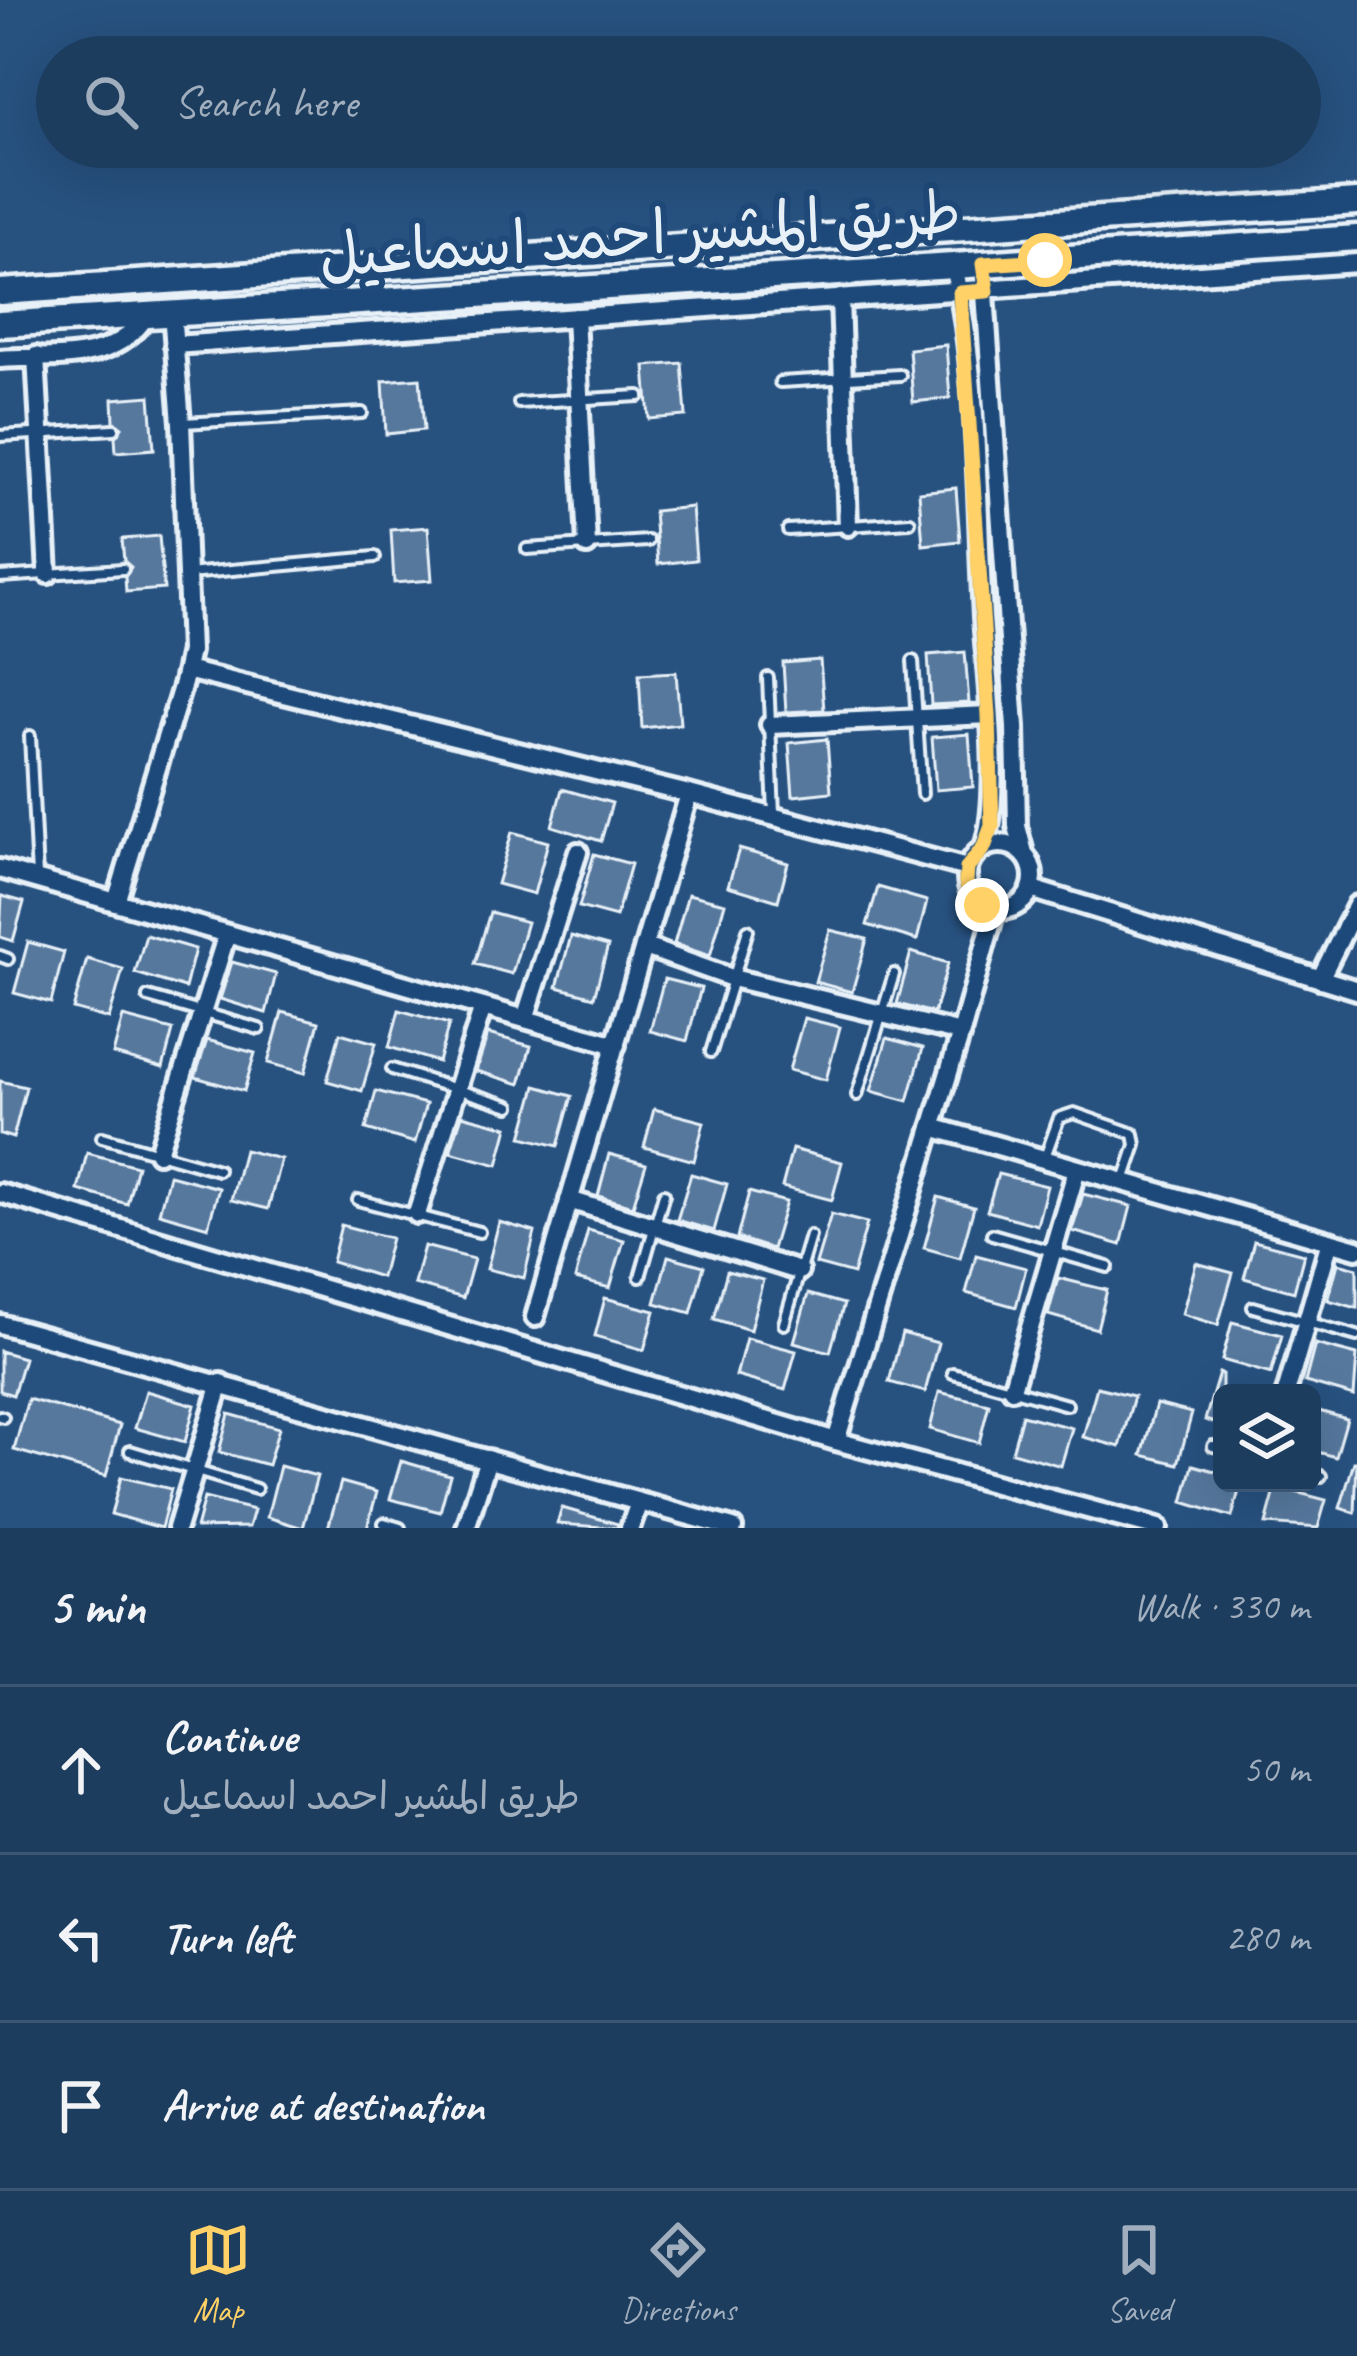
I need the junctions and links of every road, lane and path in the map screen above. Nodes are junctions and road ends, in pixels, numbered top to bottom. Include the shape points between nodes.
1 (1357, 202) edge
2 (984, 228) junction
3 (1357, 238) edge
4 (1045, 260) junction
5 (1357, 263) edge
6 (983, 264) junction
7 (954, 266) junction
8 (987, 291) junction
9 (0, 292) edge
10 (960, 293) junction
11 (840, 298) junction
12 (160, 313) junction
13 (575, 317) junction
14 (0, 323) edge
15 (174, 345) junction
16 (36, 356) junction
17 (0, 358) edge
18 (900, 375) dead end
19 (841, 379) junction
20 (780, 382) dead end
21 (639, 396) dead end
22 (580, 400) junction
23 (519, 403) dead end
24 (362, 413) dead end
25 (181, 423) junction
26 (114, 429) dead end
27 (42, 434) junction
28 (0, 436) edge
29 (910, 521) dead end
30 (848, 526) junction
31 (788, 530) dead end
32 (648, 542) dead end
33 (587, 545) junction
34 (527, 549) dead end
35 (375, 557) dead end
36 (123, 569) dead end
37 (48, 574) junction
38 (188, 574) junction
39 (0, 577) edge
40 (914, 661) dead end
41 (186, 670) junction
42 (768, 678) dead end
43 (989, 715) junction
44 (917, 718) junction
45 (770, 725) junction
46 (30, 736) dead end
47 (689, 794) junction
48 (922, 794) dead end
49 (774, 817) junction
50 (984, 847) junction
51 (578, 852) dead end
52 (1024, 853) junction
53 (0, 868) edge
54 (967, 868) junction
55 (37, 879) junction
56 (1031, 890) junction
57 (116, 902) junction
58 (1357, 905) edge
59 (995, 910) junction
60 (748, 930) dead end
61 (227, 934) junction
62 (645, 946) junction
63 (894, 974) dead end
64 (732, 978) junction
65 (1320, 980) junction
66 (1357, 990) edge
67 (148, 997) dead end
68 (483, 1007) junction
69 (202, 1012) junction
70 (880, 1012) junction
71 (526, 1019) junction
72 (259, 1029) dead end
73 (961, 1034) junction
74 (616, 1045) junction
75 (711, 1052) dead end
76 (392, 1069) dead end
77 (457, 1089) junction
78 (857, 1096) dead end
79 (510, 1106) dead end
80 (932, 1127) junction
81 (102, 1137) dead end
82 (158, 1153) junction
83 (1044, 1159) junction
84 (1077, 1169) junction
85 (218, 1170) dead end
86 (1124, 1182) junction
87 (0, 1193) edge
88 (664, 1194) dead end
89 (569, 1200) junction
90 (358, 1201) dead end
91 (417, 1214) junction
92 (656, 1224) junction
93 (479, 1232) dead end
94 (992, 1234) dead end
95 (810, 1235) dead end
96 (1330, 1241) junction
97 (1357, 1249) edge
98 (1053, 1251) junction
99 (1108, 1267) dead end
100 (799, 1271) junction
101 (640, 1277) dead end
102 (1253, 1307) dead end
103 (536, 1317) dead end
104 (1306, 1322) junction
105 (0, 1324) edge
106 (784, 1324) dead end
107 (1357, 1336) edge
108 (952, 1373) dead end
109 (221, 1383) junction
110 (1289, 1384) edge
111 (1012, 1389) junction
112 (1067, 1405) dead end
113 (836, 1441) junction
114 (130, 1451) dead end
115 (488, 1459) junction
116 (195, 1470) junction
117 (256, 1489) dead end
118 (639, 1502) junction
119 (383, 1523) dead end
120 (177, 1528) edge
121 (400, 1528) edge
122 (466, 1528) edge
123 (630, 1528) edge
124 (734, 1528) edge
125 (1157, 1528) edge

1 - 2 street, طريق المشير احمد اسماعيل
2 - 4 street
2 - 9 street, طريق المشير احمد اسماعيل
3 - 4 street, طريق المشير احمد اسماعيل
4 - 6 street, طريق المشير احمد اسماعيل
5 - 8 street
6 - 7 street, طريق المشير احمد اسماعيل
6 - 8 street
7 - 10 street
7 - 12 street, طريق المشير احمد اسماعيل
8 - 10 street
8 - 52 street
10 - 11 street
10 - 43 street
11 - 13 street
11 - 19 street
12 - 14 street, طريق المشير احمد اسماعيل
12 - 15 street
12 - 16 street via 120,346
13 - 15 street
13 - 22 street
15 - 25 street
16 - 17 street
16 - 27 street
18 - 19 lane
19 - 20 lane
19 - 30 street
21 - 22 lane
22 - 23 lane
22 - 33 street
24 - 25 lane
25 - 38 street
26 - 27 lane
27 - 28 lane
27 - 37 street
29 - 30 lane
30 - 31 lane
32 - 33 lane
33 - 34 lane
35 - 38 lane
36 - 37 lane
37 - 39 lane
38 - 41 street
40 - 44 lane
41 - 47 street
41 - 57 street
42 - 45 lane
43 - 44 street
43 - 50 street via 992,826
44 - 45 street
44 - 48 lane
45 - 49 lane
46 - 55 lane
47 - 49 street
47 - 62 street
49 - 54 street
50 - 52 street via 1012,845
50 - 54 street
51 - 71 street
52 - 56 street
53 - 55 street
54 - 59 street via 971,896
55 - 57 street
56 - 59 street via 1023,902
56 - 65 street
57 - 61 street
58 - 65 street
59 - 73 street
60 - 64 lane
61 - 68 street
61 - 69 street
62 - 64 street
62 - 74 street
63 - 70 lane
64 - 70 street
64 - 75 lane
65 - 66 street
67 - 69 lane
68 - 71 street
68 - 77 street
69 - 72 lane
69 - 82 street
70 - 73 street
70 - 78 lane
71 - 74 street
73 - 80 street
74 - 89 street
76 - 77 lane
77 - 79 lane
77 - 91 street
80 - 83 street
80 - 113 street
81 - 82 lane
82 - 85 lane
83 - 84 street
83 - 86 lane via 1059,1118 1074,1113 1134,1134
84 - 86 street
84 - 98 street
86 - 96 street
87 - 113 street
88 - 92 lane
89 - 92 street
89 - 103 street
90 - 91 lane
91 - 93 lane
92 - 100 street
92 - 101 lane
94 - 98 lane
95 - 100 lane
96 - 97 street
96 - 104 street
98 - 99 lane
98 - 111 street
100 - 106 lane
102 - 104 lane
104 - 107 lane
104 - 110 street
105 - 109 street
108 - 111 lane
109 - 115 street
109 - 116 street
111 - 112 lane
113 - 125 street
114 - 116 lane
115 - 118 street
115 - 122 street
116 - 117 lane
116 - 120 street
118 - 123 street
118 - 124 street
119 - 121 lane

